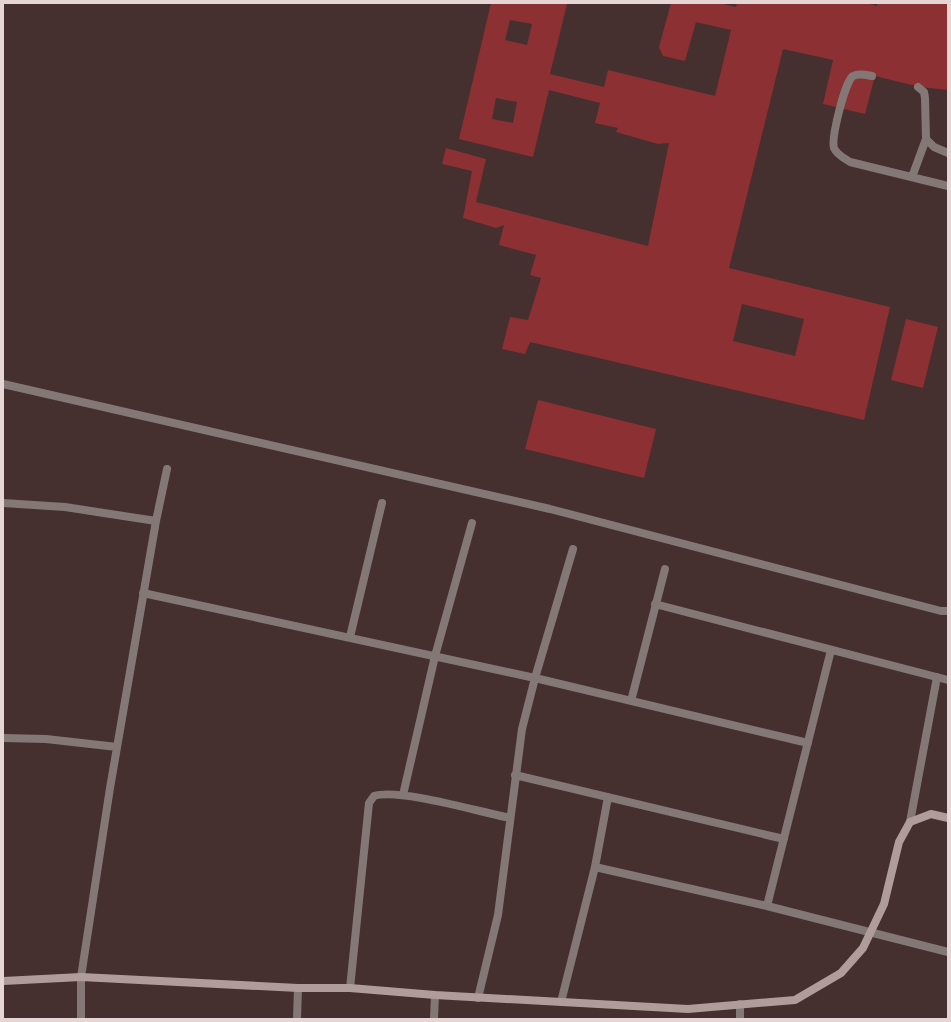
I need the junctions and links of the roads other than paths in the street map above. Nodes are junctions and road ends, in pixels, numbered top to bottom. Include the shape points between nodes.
1 (872, 76) dead end
2 (918, 87) dead end
3 (926, 139) junction
4 (948, 153) edge
5 (912, 177) junction
6 (948, 186) edge
7 (3, 384) edge
8 (167, 469) dead end
9 (382, 503) dead end
10 (3, 504) edge
11 (156, 521) junction
12 (472, 523) dead end
13 (573, 549) dead end
14 (665, 569) dead end
15 (143, 593) junction
16 (655, 604) junction
17 (948, 611) edge
18 (350, 638) junction
19 (831, 650) junction
20 (435, 656) junction
21 (937, 677) junction
22 (535, 678) junction
23 (948, 680) edge
24 (631, 701) junction
25 (3, 738) edge
26 (808, 743) junction
27 (117, 747) junction
28 (515, 775) junction
29 (403, 795) junction
30 (608, 797) junction
31 (510, 818) junction
32 (948, 818) edge
33 (910, 822) junction
34 (784, 839) junction
35 (595, 867) junction
36 (767, 906) junction
37 (870, 933) junction
38 (948, 952) edge
39 (81, 977) junction
40 (3, 981) edge
41 (298, 988) junction
42 (350, 988) junction
43 (435, 996) junction
44 (478, 998) junction
45 (561, 1002) junction
46 (740, 1004) junction
47 (81, 1019) edge
48 (296, 1019) edge
49 (434, 1019) edge
50 (740, 1019) edge

1 - 5 street via 852,76 847,84 834,136 834,147 839,156 850,162
2 - 3 street via 924,92 925,98
3 - 4 street via 934,147
3 - 5 street
5 - 6 street
7 - 17 street via 542,507
8 - 11 street
9 - 18 street
10 - 11 street via 65,508
11 - 15 street
12 - 20 street
13 - 22 street
14 - 16 street
15 - 18 street
15 - 27 street
16 - 19 street
16 - 24 street
18 - 20 street
19 - 21 street
19 - 26 street
20 - 22 street
20 - 29 street
21 - 23 street
21 - 33 street
22 - 24 street
22 - 28 street via 522,729
24 - 26 street
25 - 27 street
26 - 34 street
27 - 39 street
28 - 30 street
28 - 31 street
29 - 31 street
29 - 42 street via 382,794 374,796 369,803
30 - 34 street
30 - 35 street
31 - 44 street via 498,914
32 - 33 street via 931,814
33 - 37 street via 899,842 884,904
34 - 36 street
35 - 36 street
35 - 45 street
36 - 37 street
37 - 38 street
37 - 46 street via 863,948 841,973 795,1000
39 - 40 street
39 - 41 street
39 - 47 street
41 - 42 street
41 - 48 street
42 - 43 street
43 - 44 street
43 - 49 street
44 - 45 street
45 - 46 street via 688,1009
46 - 50 street

